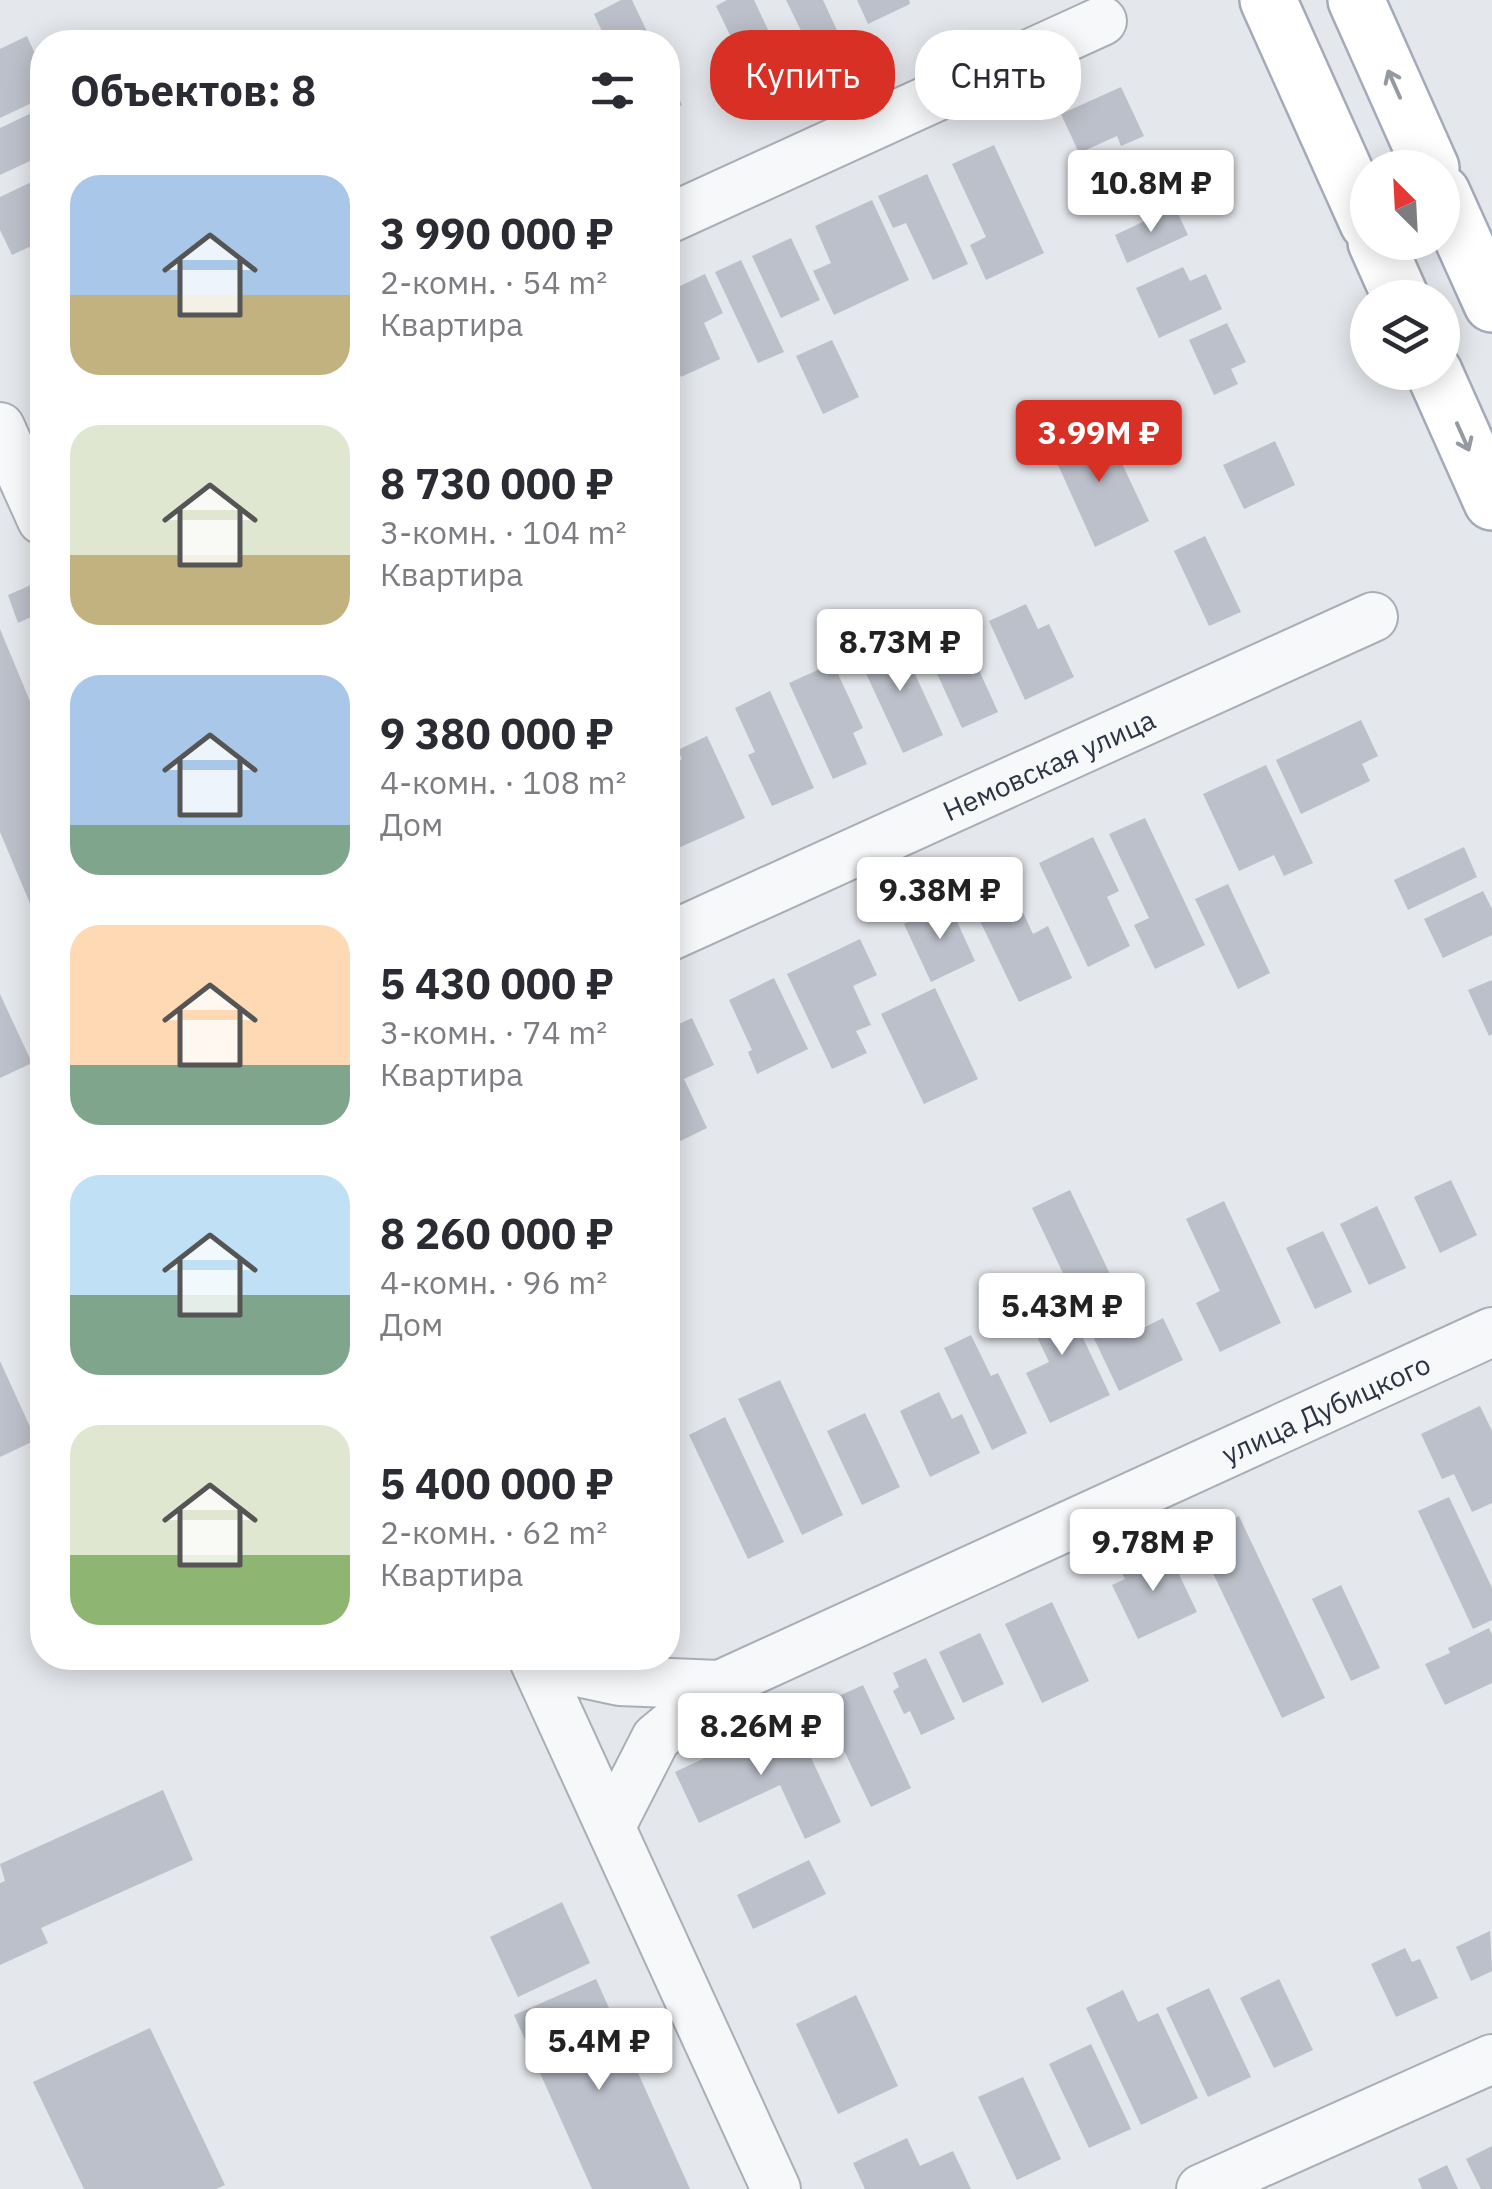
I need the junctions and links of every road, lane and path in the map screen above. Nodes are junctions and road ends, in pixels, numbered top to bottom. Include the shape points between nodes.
1 (1268, 0) edge
2 (1356, 0) edge
3 (1102, 21) dead end
4 (1423, 150) edge
5 (1350, 183) edge
6 (680, 213) edge
7 (1460, 233) edge
8 (1492, 304) edge
9 (1442, 390) edge
10 (0, 427) edge
11 (1492, 502) edge
12 (30, 513) edge
13 (1373, 617) dead end
14 (680, 931) edge
15 (1492, 1332) edge
16 (539, 1670) edge
17 (575, 1670) edge
18 (720, 1684) junction
19 (611, 1826) junction
20 (1492, 2059) edge
21 (776, 2189) edge
22 (1201, 2189) edge

1 - 5 main road
4 -> 2 main road
3 - 6 street
7 - 8 main road
9 -> 11 main road
10 - 12 street
13 - 14 street, Немовская улица
15 - 18 street, улица Дубицкого
16 - 19 street
17 - 18 street, улица Дубицкого via 620,1681
18 - 19 street, улица Дубицкого via 656,1738
19 - 21 street
20 - 22 street

